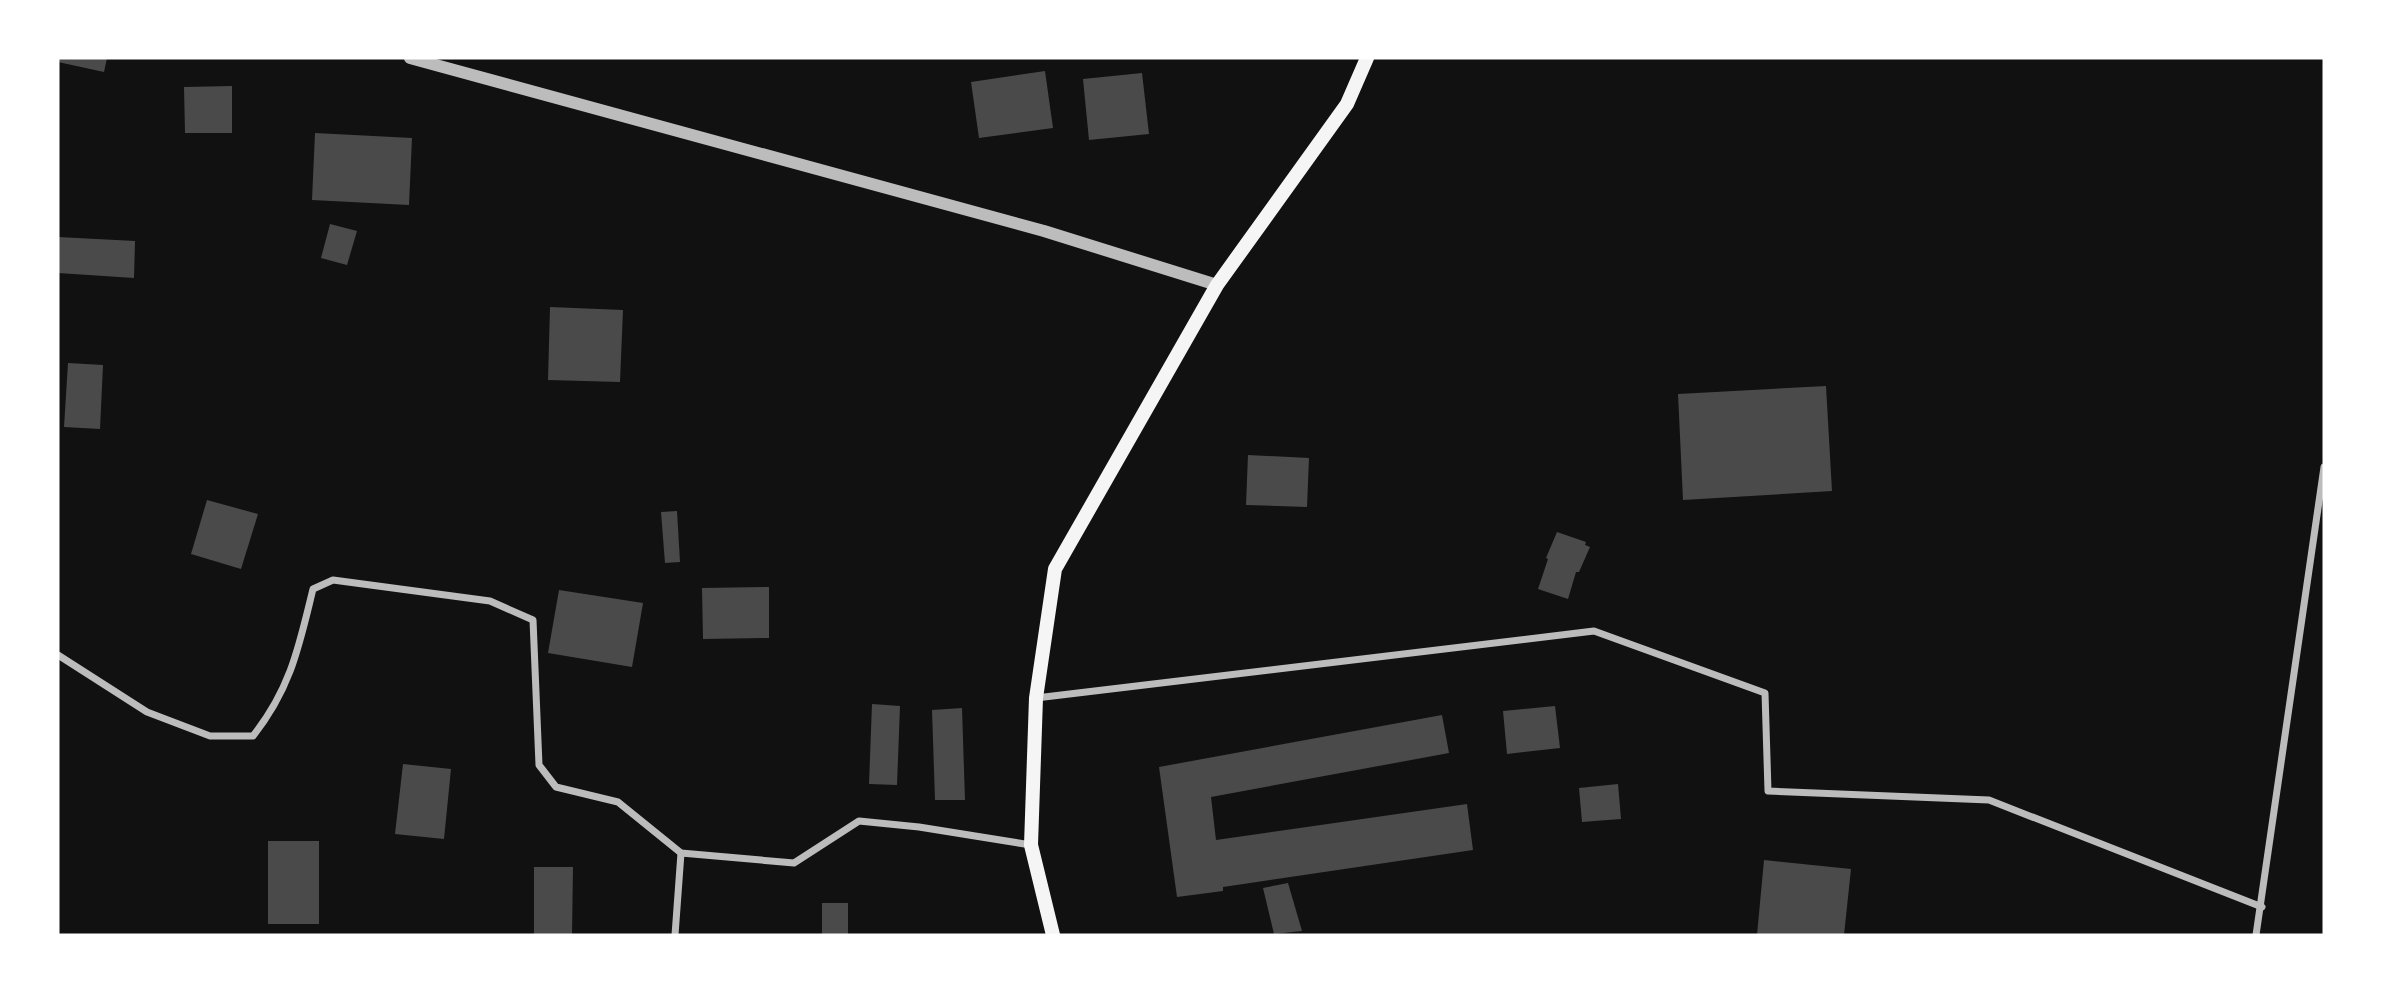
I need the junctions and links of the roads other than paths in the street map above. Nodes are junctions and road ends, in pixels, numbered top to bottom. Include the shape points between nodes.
1 (410, 58) edge
2 (1367, 58) edge
3 (1217, 285) junction
4 (2324, 467) edge
5 (58, 655) edge
6 (1036, 698) junction
7 (1031, 845) junction
8 (681, 853) junction
9 (2262, 907) junction
10 (675, 935) edge
11 (1053, 935) edge
12 (2256, 935) edge

1 - 3 street via 1044,231
2 - 3 main road via 1347,104
3 - 6 main road via 1055,569
4 - 9 street
5 - 8 street via 147,712 210,736 253,736 272,712 291,672 313,589 333,580 490,601 533,620 539,765 556,787 618,802
6 - 7 main road
6 - 9 street via 1594,631 1765,693 1768,791 1989,800
7 - 8 street via 859,821 794,863
7 - 11 main road
8 - 10 street
9 - 12 street

